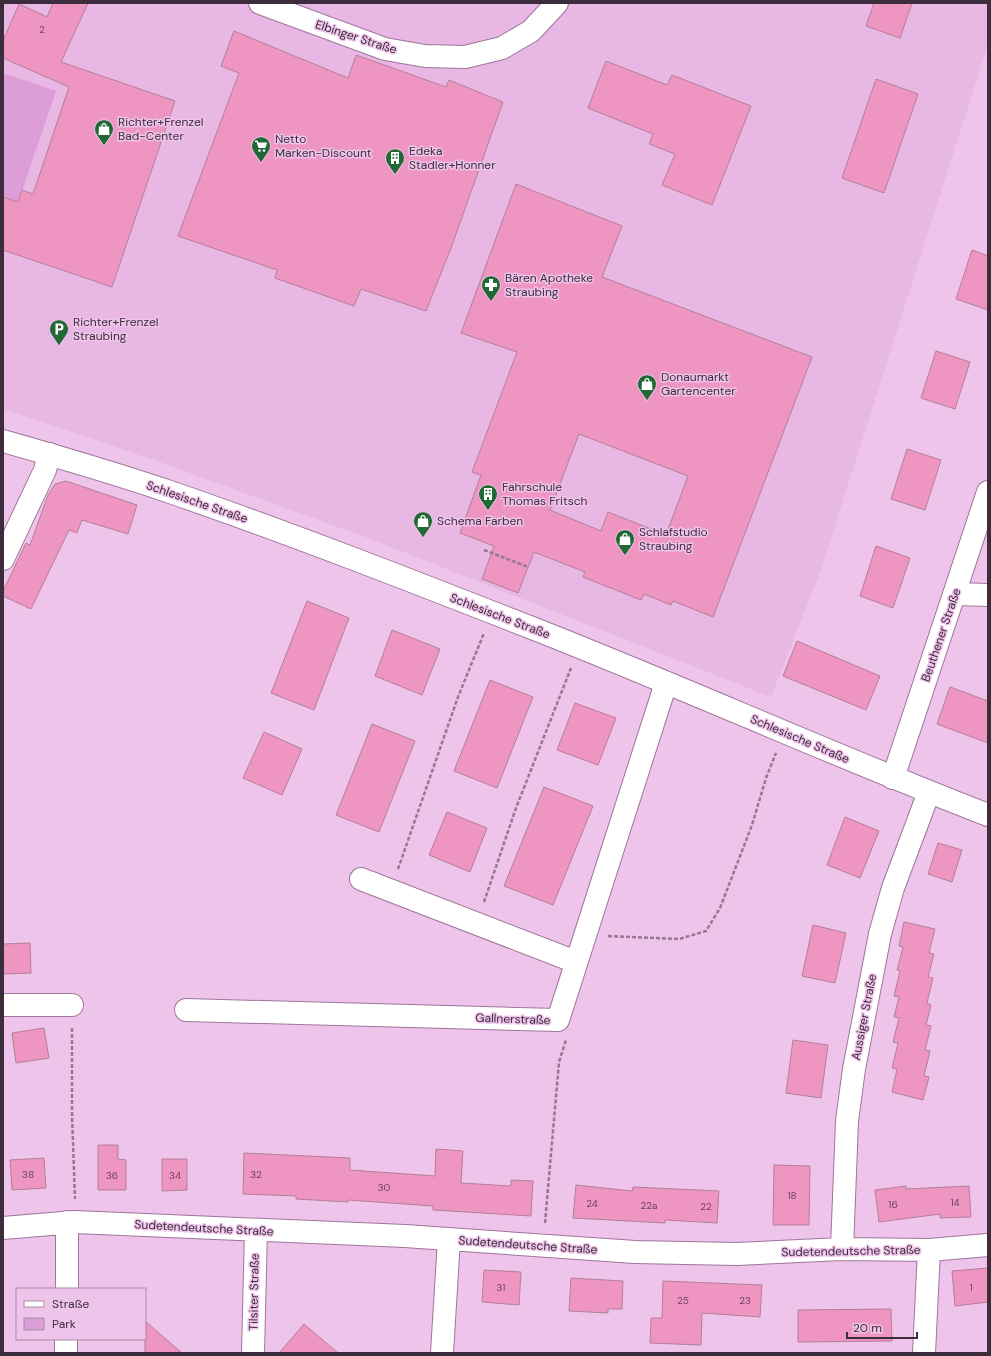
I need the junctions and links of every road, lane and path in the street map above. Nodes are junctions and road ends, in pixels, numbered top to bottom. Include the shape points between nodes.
1 (260, 3) edge
2 (557, 3) edge
3 (3, 441) edge
4 (49, 454) junction
5 (988, 492) edge
6 (484, 550) dead end
7 (3, 559) edge
8 (528, 567) dead end
9 (955, 594) junction
10 (988, 595) edge
11 (485, 630) dead end
12 (572, 664) dead end
13 (666, 683) junction
14 (778, 750) dead end
15 (893, 778) junction
16 (928, 792) junction
17 (988, 815) edge
18 (362, 879) dead end
19 (390, 890) junction
20 (477, 923) junction
21 (585, 934) junction
22 (576, 962) junction
23 (72, 1004) joint
24 (3, 1005) edge
25 (186, 1010) dead end
26 (567, 1038) dead end
27 (71, 1222) junction
28 (3, 1228) edge
29 (256, 1230) junction
30 (448, 1239) junction
31 (988, 1245) edge
32 (543, 1246) junction
33 (842, 1249) junction
34 (929, 1250) junction
35 (67, 1288) edge
36 (66, 1340) edge
37 (66, 1353) edge
38 (253, 1353) edge
39 (442, 1353) edge
40 (924, 1353) edge

1 - 2 street, Elbinger Straße via 385,49 425,56 465,57 502,48 531,31
3 - 4 street, Schlesische Straße
4 - 7 street via 45,470
4 - 13 street, Schlesische Straße via 169,491 297,538 533,628
5 - 9 street, Beuthener Straße
6 - 8 path
9 - 10 street
9 - 15 street, Beuthener Straße
11 - 19 path via 458,697
12 - 20 path via 516,808
13 - 15 street, Schlesische Straße
13 - 21 street, Gallnerstraße
14 - 21 path via 720,908 706,931 679,939
15 - 16 street, Schlesische Straße
16 - 17 street, Schlesische Straße
16 - 33 street, Aussiger Straße via 893,888 880,934 857,1054 847,1121
18 - 19 street
19 - 20 street
20 - 22 street
21 - 22 street, Gallnerstraße
22 - 25 street, Gallnerstraße via 558,1020
23 - 24 street
23 - 27 path
26 - 32 path via 559,1062
27 - 28 street, Sudetendeutsche Straße
27 - 29 street, Sudetendeutsche Straße
27 - 35 street
29 - 30 street, Sudetendeutsche Straße
29 - 38 street, Tilsiter Straße
30 - 32 street, Sudetendeutsche Straße
30 - 39 street
31 - 34 street, Sudetendeutsche Straße
32 - 33 street, Sudetendeutsche Straße via 635,1252 737,1254
33 - 34 street, Sudetendeutsche Straße
34 - 40 street
36 - 37 street

